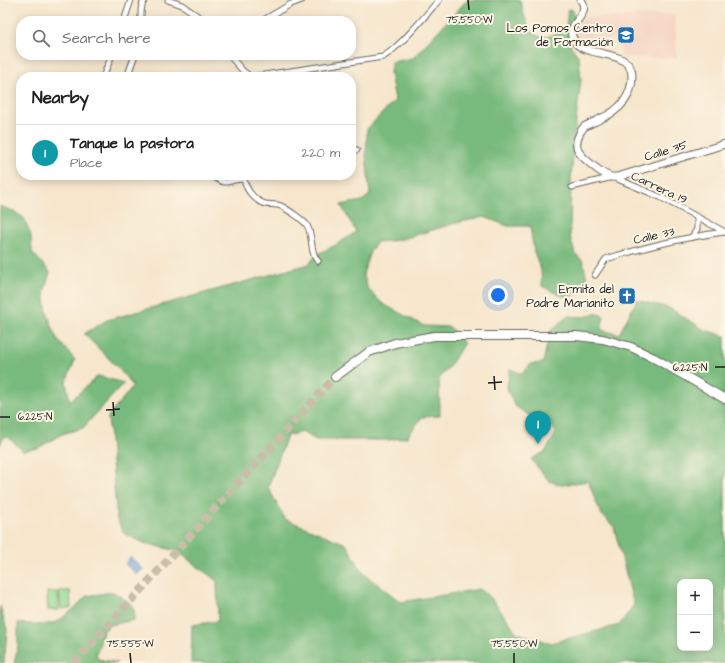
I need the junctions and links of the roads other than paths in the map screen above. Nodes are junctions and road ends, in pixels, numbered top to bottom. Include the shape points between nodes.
1 (131, 0) edge
2 (146, 0) edge
3 (168, 0) edge
4 (302, 0) edge
5 (439, 0) edge
6 (581, 0) edge
7 (126, 16) edge
8 (141, 16) edge
9 (198, 16) edge
10 (271, 16) edge
11 (110, 60) edge
12 (133, 60) edge
13 (233, 60) edge
14 (302, 70) joint
15 (105, 72) edge
16 (129, 72) edge
17 (244, 72) edge
18 (287, 72) edge
19 (725, 144) edge
20 (613, 177) junction
21 (219, 180) edge
22 (233, 180) edge
23 (244, 180) edge
24 (572, 187) dead end
25 (697, 217) junction
26 (725, 232) edge
27 (689, 238) junction
28 (318, 261) dead end
29 (596, 275) dead end
30 (335, 377) tunnel mouth
31 (725, 399) edge

1 - 7 street
2 - 8 street via 143,2
3 - 9 street via 182,5
4 - 10 street
5 - 14 street via 390,53 383,57
6 - 20 street via 584,5 583,13 574,24 572,38 579,46 621,58 632,72 626,101 608,116 584,128 576,143 579,154 600,171
11 - 15 street
12 - 16 street
13 - 17 street
14 - 18 street
19 - 20 street, Calle 35
20 - 24 street
20 - 25 street, Carrera 19 via 660,197
21 - 22 street via 224,183
23 - 28 street via 250,193 258,199 266,204 281,206 307,224 314,256
25 - 26 street, Carrera 19
25 - 27 street, Carrera 19 via 697,229
26 - 27 street, Calle 33
27 - 29 street, Calle 33 via 606,259
30 - 31 main road via 369,352 395,343 434,336 576,336 603,339 631,347

